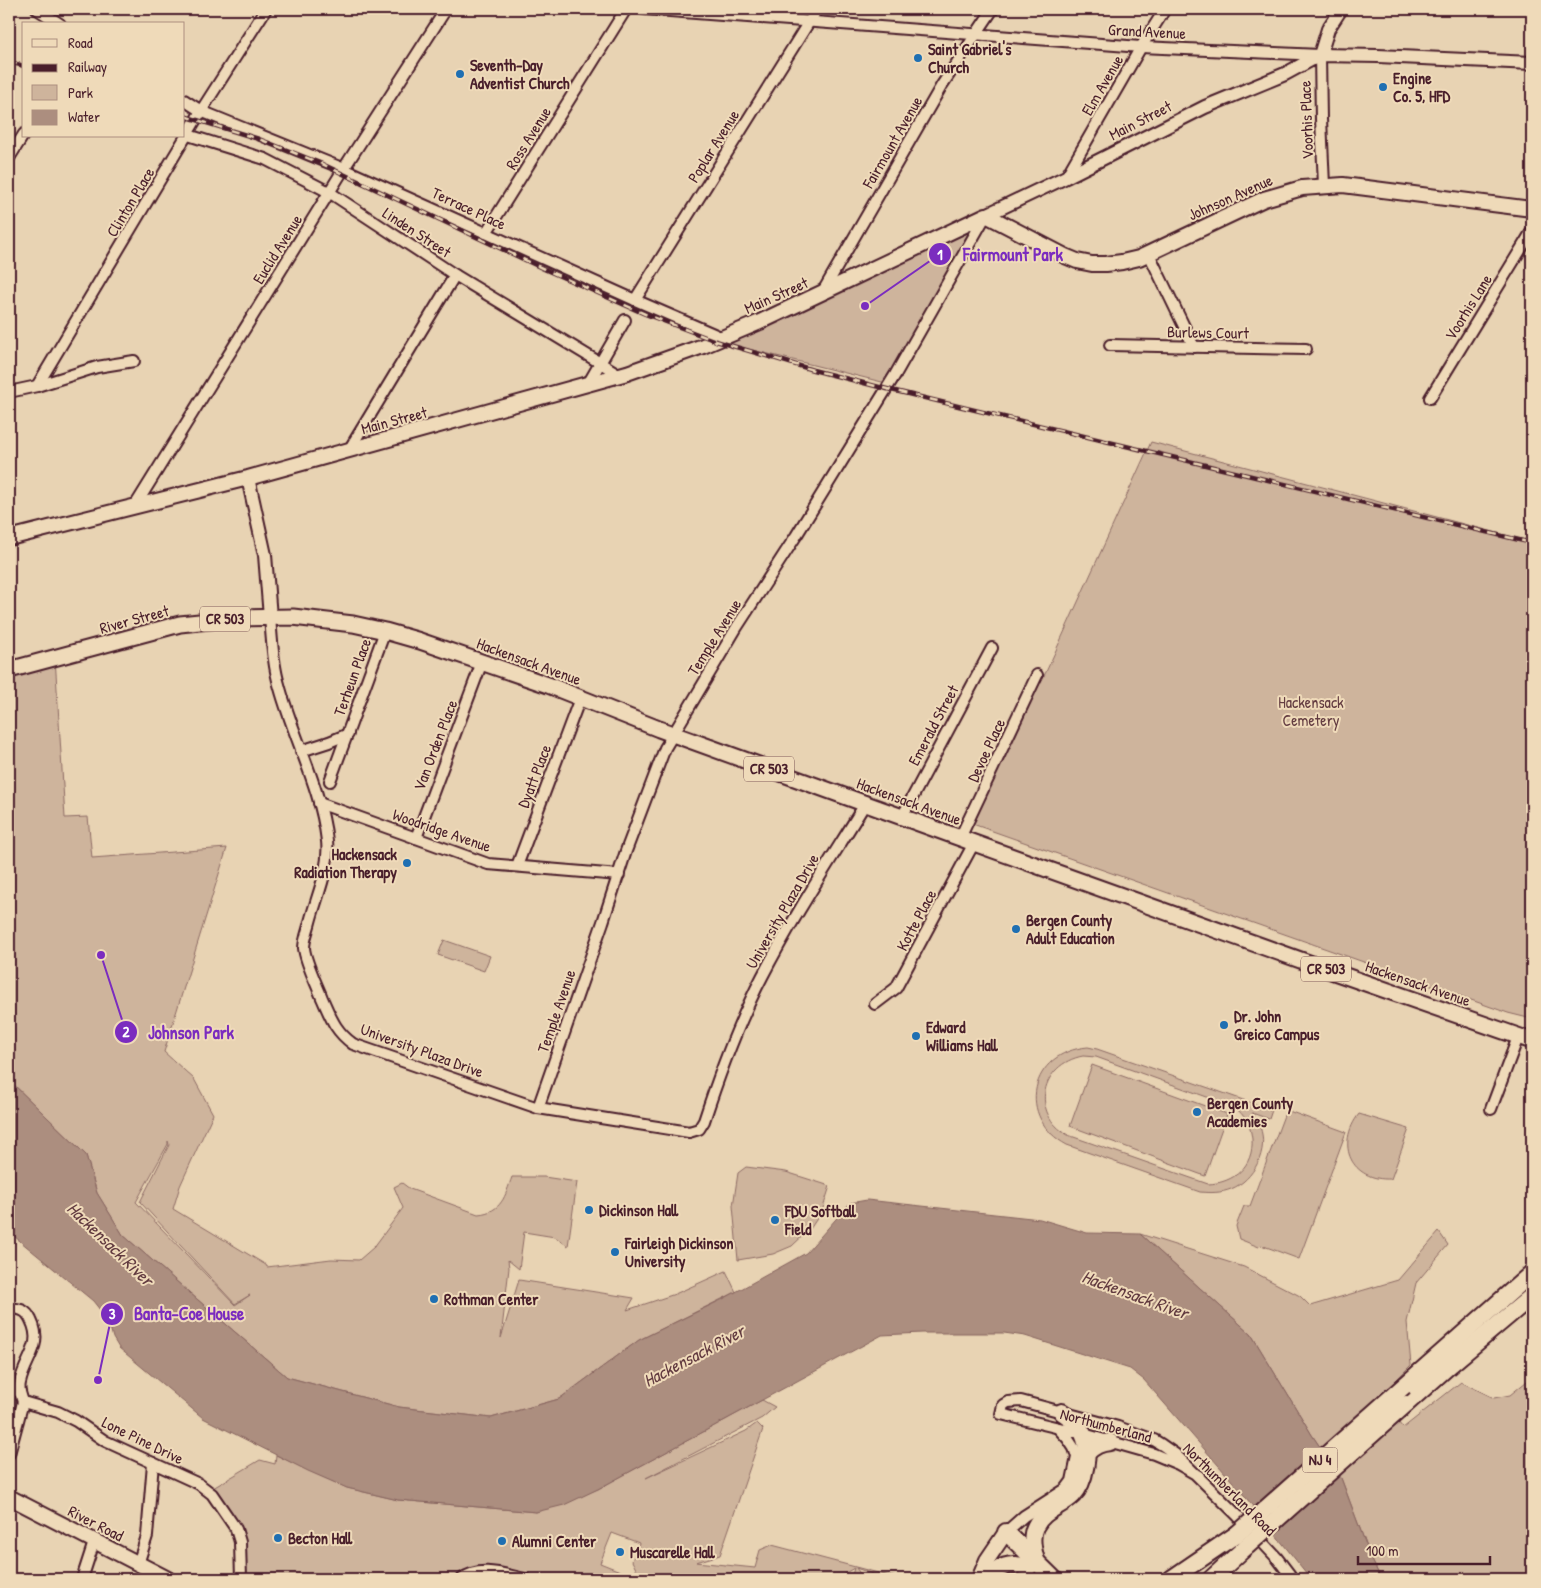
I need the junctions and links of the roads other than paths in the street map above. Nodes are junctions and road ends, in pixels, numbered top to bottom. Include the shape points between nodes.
1 (37, 9) edge
2 (266, 9) edge
3 (446, 9) edge
4 (626, 9) edge
5 (644, 9) edge
6 (817, 9) edge
7 (993, 9) edge
8 (1165, 9) edge
9 (1341, 9) edge
10 (57, 22) edge
11 (808, 22) junction
12 (977, 35) junction
13 (1141, 47) junction
14 (1320, 55) junction
15 (1532, 63) edge
16 (185, 101) edge
17 (201, 111) junction
18 (188, 135) junction
19 (22, 137) edge
20 (9, 158) edge
21 (344, 168) junction
22 (1066, 177) junction
23 (1324, 185) junction
24 (329, 192) junction
25 (1532, 209) edge
26 (986, 214) junction
27 (1532, 231) edge
28 (486, 233) junction
29 (1149, 254) junction
30 (455, 275) junction
31 (822, 293) junction
32 (635, 300) junction
33 (625, 320) dead end
34 (722, 338) junction
35 (1110, 345) dead end
36 (1194, 347) junction
37 (1306, 349) dead end
38 (134, 361) dead end
39 (600, 362) junction
40 (620, 375) junction
41 (588, 384) junction
42 (37, 386) junction
43 (9, 392) edge
44 (1430, 398) dead end
45 (349, 450) junction
46 (248, 478) junction
47 (135, 506) junction
48 (9, 538) edge
49 (270, 617) junction
50 (385, 631) junction
51 (992, 648) dead end
52 (482, 662) junction
53 (9, 670) edge
54 (1038, 676) dead end
55 (580, 698) junction
56 (348, 734) junction
57 (673, 734) junction
58 (301, 751) junction
59 (330, 781) dead end
60 (319, 803) junction
61 (865, 804) junction
62 (902, 817) junction
63 (416, 838) junction
64 (967, 840) junction
65 (516, 866) junction
66 (619, 875) junction
67 (875, 1004) dead end
68 (1525, 1039) edge
69 (538, 1108) junction
70 (1491, 1109) dead end
71 (1532, 1272) edge
72 (1532, 1296) edge
73 (9, 1308) edge
74 (14, 1390) edge
75 (23, 1402) junction
76 (1001, 1414) joint
77 (1060, 1420) junction
78 (1084, 1434) junction
79 (1110, 1442) junction
80 (1087, 1453) junction
81 (9, 1454) edge
82 (154, 1463) junction
83 (1199, 1476) junction
84 (9, 1497) edge
85 (1003, 1535) junction
86 (1242, 1540) junction
87 (94, 1542) junction
88 (138, 1564) junction
89 (1034, 1569) edge
90 (82, 1579) edge
91 (168, 1579) edge
92 (241, 1579) edge
93 (462, 1579) edge
94 (525, 1579) edge
95 (979, 1579) edge
96 (985, 1579) edge
97 (1054, 1579) edge
98 (1171, 1579) edge
99 (1188, 1579) edge
100 (1211, 1579) edge
101 (1291, 1579) edge

1 - 10 street
2 - 17 street, Clinton Place
3 - 21 street, Euclid Avenue
4 - 28 street, Ross Avenue
5 - 11 street, Grand Avenue
6 - 11 street, Poplar Avenue
7 - 12 street, Fairmount Avenue
8 - 13 street, Elm Avenue
9 - 14 street via 1328,29
11 - 12 street, Grand Avenue
11 - 32 street, Poplar Avenue
12 - 13 street, Grand Avenue
12 - 31 street, Fairmount Avenue via 942,85
13 - 14 street, Grand Avenue
13 - 22 street, Elm Avenue
14 - 15 street, Main Street
14 - 22 street, Main Street via 1285,74 1205,107
14 - 23 street, Voorhis Place
16 - 17 street
17 - 18 street, Clinton Place
17 - 21 street, Terrace Place
18 - 24 street, Linden Street via 265,159
18 - 42 street, Clinton Place
19 - 20 street
21 - 24 street, Euclid Avenue
21 - 28 street, Terrace Place
22 - 26 street, Main Street
23 - 25 main road, Johnson Avenue via 1363,186
23 - 29 main road, Johnson Avenue via 1264,199
24 - 30 street, Linden Street
24 - 47 street, Euclid Avenue
26 - 29 main road, Johnson Avenue via 1077,261 1106,264
26 - 31 main road, Main Street
26 - 57 street, Temple Avenue via 895,375
27 - 44 street, Voorhis Lane
28 - 32 street, Terrace Place
29 - 36 street
30 - 39 street, Linden Street
30 - 45 street
31 - 34 main road, Main Street
32 - 34 street, Terrace Place
33 - 39 street
34 - 40 main road, Main Street
35 - 36 street, Burlews Court
36 - 37 street, Burlews Court
38 - 42 street via 97,366
39 - 40 street, Linden Street
39 - 41 street
40 - 41 main road, Main Street
41 - 45 main road, Main Street
42 - 43 street
45 - 46 main road, Main Street
46 - 47 main road, Main Street
46 - 49 street, University Plaza Drive via 265,555
47 - 48 main road, Main Street
49 - 50 main road, Hackensack Avenue / CR 503 via 319,620
49 - 53 main road, River Street / CR 503 via 180,624
49 - 58 street, University Plaza Drive via 279,686
50 - 52 main road, Hackensack Avenue / CR 503
50 - 56 street, Terheun Place
51 - 62 street, Emerald Street
52 - 55 main road, Hackensack Avenue / CR 503
52 - 63 street, Van Orden Place
54 - 64 street, Devoe Place
55 - 57 main road, Hackensack Avenue / CR 503
55 - 65 street, Dyatt Place
56 - 58 street, Terheun Place
56 - 59 street, Terheun Place
57 - 61 main road, Hackensack Avenue / CR 503
57 - 66 street, Temple Avenue
58 - 60 street, University Plaza Drive
60 - 63 street, Woodridge Avenue
60 - 69 street, University Plaza Drive via 327,857 304,948 334,1026 353,1044
61 - 62 main road, Hackensack Avenue / CR 503
61 - 69 street, University Plaza Drive via 762,976 726,1056 699,1128 689,1132
62 - 64 main road, Hackensack Avenue / CR 503
63 - 65 street, Woodridge Avenue via 488,864
64 - 67 street, Kotte Place via 896,988
64 - 68 main road, Hackensack Avenue / CR 503
65 - 66 street, Woodridge Avenue
66 - 69 street, Temple Avenue
68 - 70 street
71 - 86 highway, NJ 4, bridge via 1404,1386
72 - 86 highway, NJ 4, bridge
73 - 74 street via 28,1313 35,1326 37,1342
74 - 75 street
75 - 81 street
75 - 82 street, Lone Pine Drive via 58,1412 105,1441
76 - 77 street, Northumberland
76 - 77 street, Northumberland Road via 1003,1405 1021,1401
77 - 78 highway via 1075,1422
77 - 83 street, Northumberland Road via 1118,1427 1154,1440
77 - 85 street via 1077,1457 1072,1481 1066,1489 1024,1516
78 - 79 street, Northumberland
78 - 80 highway
79 - 80 highway via 1101,1443
79 - 83 street, Northumberland via 1154,1454
80 - 89 highway via 1075,1494 1047,1512 1034,1528
82 - 88 street via 147,1536
82 - 92 street, Lone Pine Drive via 199,1484 212,1494 236,1529 240,1542
83 - 101 street, Northumberland Road via 1277,1558
84 - 87 main road, River Road
85 - 89 highway
85 - 95 main road
86 - 98 highway
86 - 99 highway, NJ 4
86 - 100 highway, NJ 4
87 - 88 main road, River Road
87 - 90 street
88 - 91 main road, River Road
89 - 96 highway via 1009,1564
89 - 97 highway
93 - 94 street via 474,1573 491,1572

